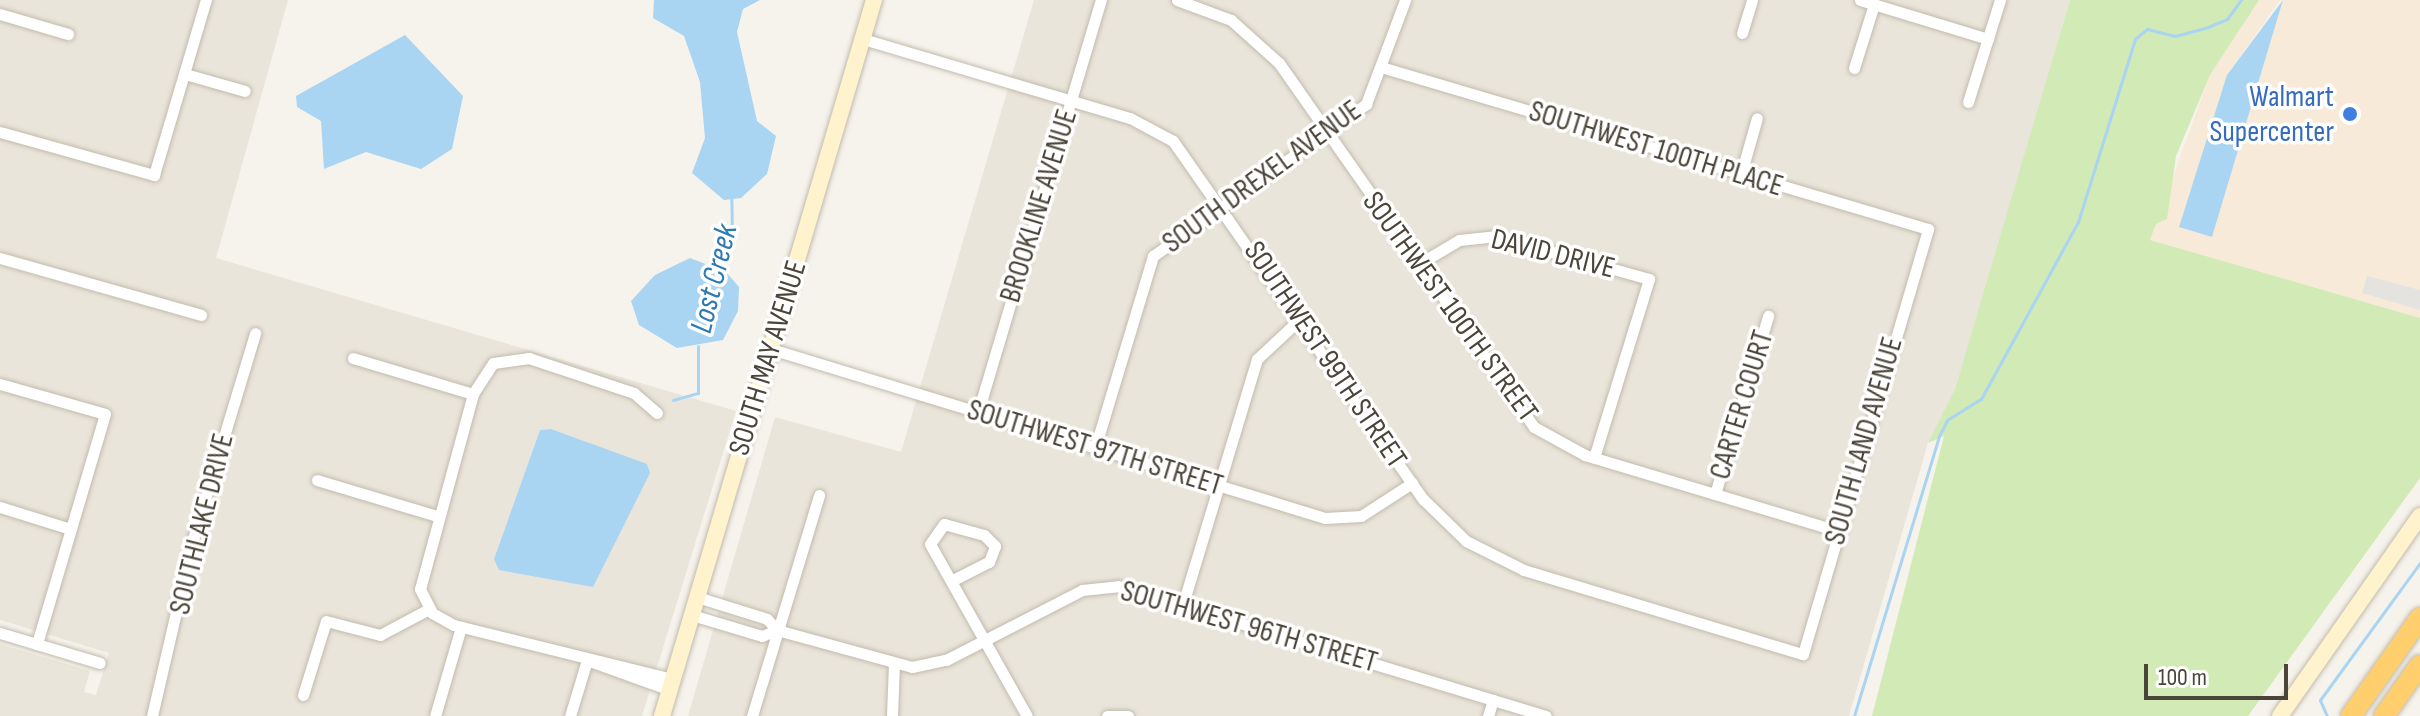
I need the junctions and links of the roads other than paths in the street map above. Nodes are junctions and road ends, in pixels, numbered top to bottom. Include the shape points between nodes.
1 (206, 0) edge
2 (874, 0) edge
3 (1101, 0) edge
4 (1177, 0) edge
5 (1405, 0) edge
6 (1752, 0) edge
7 (1860, 0) edge
8 (2000, 0) edge
9 (1874, 4) junction
10 (0, 14) edge
11 (1742, 33) dead end
12 (68, 34) dead end
13 (863, 39) junction
14 (1988, 39) junction
15 (1384, 68) junction
16 (1854, 68) dead end
17 (185, 74) junction
18 (245, 91) dead end
19 (1071, 100) junction
20 (1968, 102) dead end
21 (1757, 118) dead end
22 (0, 132) edge
23 (1325, 133) junction
24 (1741, 174) junction
25 (1222, 204) junction
26 (1928, 229) joint
27 (0, 258) edge
28 (1417, 265) junction
29 (201, 315) dead end
30 (1768, 316) dead end
31 (1300, 319) junction
32 (255, 333) dead end
33 (771, 349) junction
34 (353, 358) dead end
35 (0, 384) edge
36 (473, 394) junction
37 (978, 412) junction
38 (657, 413) dead end
39 (1095, 448) junction
40 (1594, 458) junction
41 (317, 480) dead end
42 (1412, 483) junction
43 (1219, 486) junction
44 (1715, 494) junction
45 (819, 495) dead end
46 (0, 507) edge
47 (437, 516) junction
48 (2420, 516) edge
49 (70, 529) junction
50 (1838, 531) junction
51 (955, 579) junction
52 (697, 597) junction
53 (1183, 604) junction
54 (429, 609) junction
55 (692, 615) junction
56 (2420, 618) edge
57 (461, 627) junction
58 (777, 630) junction
59 (0, 633) edge
60 (986, 639) junction
61 (37, 644) junction
62 (1803, 654) joint
63 (587, 660) junction
64 (100, 663) dead end
65 (894, 665) junction
66 (2420, 665) edge
67 (672, 685) junction
68 (303, 695) dead end
69 (1493, 700) junction
70 (152, 716) edge
71 (435, 716) edge
72 (570, 716) edge
73 (662, 716) edge
74 (752, 716) edge
75 (892, 716) edge
76 (1027, 716) edge
77 (1107, 716) edge
78 (1128, 716) edge
79 (1488, 716) edge
80 (1546, 716) edge
81 (2280, 716) edge
82 (2351, 716) edge
83 (2384, 716) edge

1 - 17 street
2 - 13 main road, SOUTH MAY AVENUE
3 - 19 street, BROOKLINE AVENUE
4 - 23 street, SOUTHWEST 100TH STREET via 1222,16 1260,41
5 - 15 street, SOUTH DREXEL AVENUE
6 - 11 street
7 - 9 street
8 - 14 street
9 - 14 street
9 - 16 street
10 - 12 street
13 - 19 street, SOUTHWEST 99TH STREET
13 - 33 main road, SOUTH MAY AVENUE
14 - 20 street
15 - 23 street, SOUTH DREXEL AVENUE via 1366,104
15 - 24 street, SOUTHWEST 100TH PLACE
17 - 18 street
17 - 22 street via 154,175
19 - 25 street, SOUTHWEST 99TH STREET via 1166,135
19 - 37 street, BROOKLINE AVENUE
21 - 24 street
23 - 25 street, SOUTH DREXEL AVENUE
23 - 28 street, SOUTHWEST 100TH STREET
24 - 26 street, SOUTHWEST 100TH PLACE
25 - 31 street, SOUTHWEST 99TH STREET
25 - 39 street, SOUTH DREXEL AVENUE via 1153,256
26 - 50 street, SOUTH LAND AVENUE
27 - 29 street
28 - 40 street, SOUTHWEST 100TH STREET via 1518,411 1558,444
28 - 40 street, DAVID DRIVE via 1459,240 1495,236 1649,279
30 - 44 street, CARTER COURT
31 - 42 street, SOUTHWEST 99TH STREET
31 - 43 street via 1259,354
32 - 70 street, SOUTHLAKE DRIVE via 193,539
33 - 37 street, SOUTHWEST 97TH STREET
33 - 52 main road, SOUTH MAY AVENUE
34 - 36 street
35 - 49 street via 105,414
36 - 38 street via 490,366 519,356 634,393
36 - 47 street
37 - 39 street, SOUTHWEST 97TH STREET
39 - 43 street, SOUTHWEST 97TH STREET
40 - 44 street, SOUTHWEST 100TH STREET
41 - 47 street
42 - 43 street, SOUTHWEST 97TH STREET via 1368,513 1339,519
42 - 62 street, SOUTHWEST 99TH STREET via 1455,532 1511,566
43 - 53 street
44 - 50 street, SOUTHWEST 100TH STREET
45 - 58 street
46 - 49 street
47 - 54 street via 420,580
48 - 81 main road
49 - 61 street
50 - 62 street, SOUTH LAND AVENUE
51 - 51 street via 989,562 995,546 980,534 941,525 930,544
51 - 60 street
52 - 55 main road, SOUTH MAY AVENUE
52 - 58 street, SOUTHWEST 96TH STREET via 767,619
53 - 60 street, SOUTHWEST 96TH STREET via 1095,586
53 - 69 street, SOUTHWEST 96TH STREET
54 - 57 street
54 - 68 street via 380,635 326,621
55 - 58 street, SOUTHWEST 96TH STREET via 762,636
55 - 67 main road, SOUTH MAY AVENUE
56 - 82 highway
57 - 63 street
57 - 71 street
58 - 65 street, SOUTHWEST 96TH STREET
58 - 74 street
59 - 61 street
60 - 65 street, SOUTHWEST 96TH STREET via 931,664
60 - 76 street
61 - 64 street
63 - 67 street
63 - 72 street
65 - 75 street
66 - 83 highway
67 - 73 main road, SOUTH MAY AVENUE
69 - 79 street
69 - 80 street, SOUTHWEST 96TH STREET
77 - 78 street

